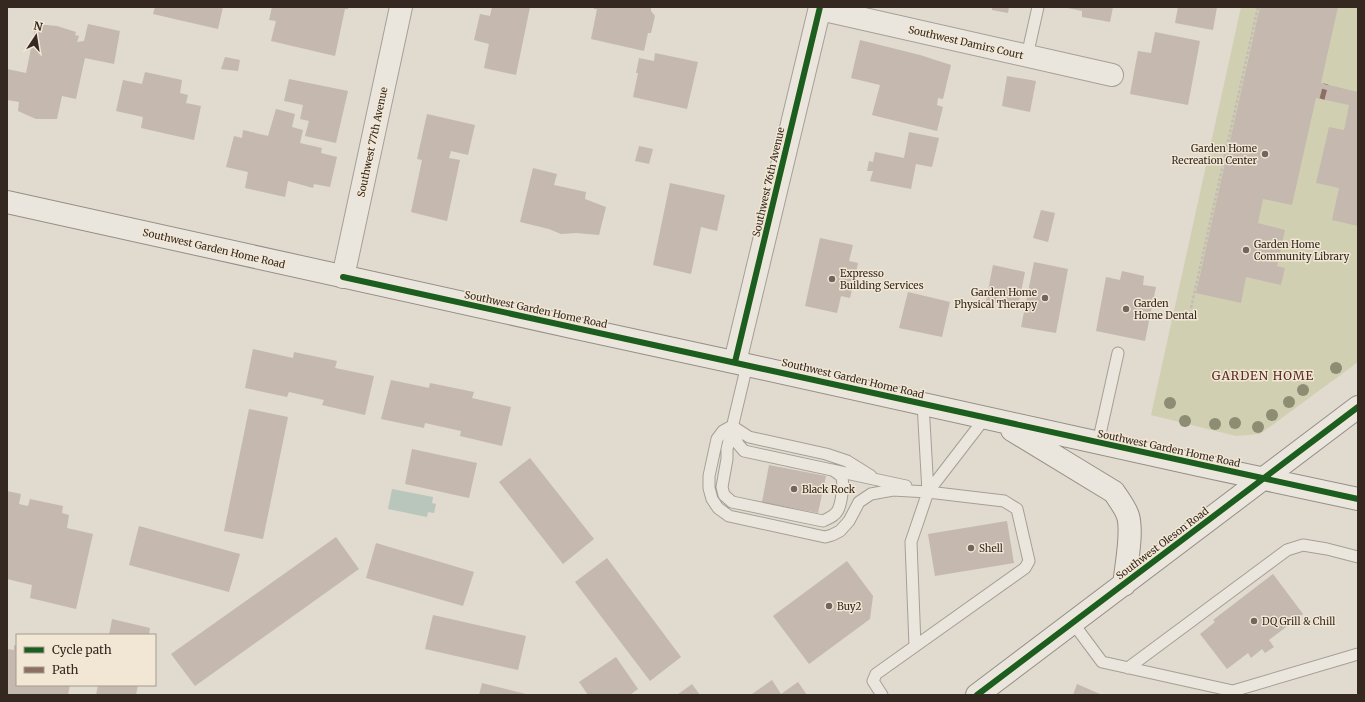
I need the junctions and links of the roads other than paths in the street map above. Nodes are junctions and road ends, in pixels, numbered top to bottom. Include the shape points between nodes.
1 (401, 7) edge
2 (1038, 7) edge
3 (820, 8) edge
4 (1027, 56) junction
5 (1112, 75) dead end
6 (7, 202) edge
7 (343, 277) junction
8 (1118, 354) dead end
9 (741, 363) junction
10 (923, 404) junction
11 (1358, 407) edge
12 (990, 419) junction
13 (732, 426) junction
14 (1098, 443) junction
15 (833, 470) junction
16 (874, 479) junction
17 (1262, 479) junction
18 (928, 492) junction
19 (1358, 499) edge
20 (1353, 556) edge
21 (1124, 584) junction
22 (1073, 623) junction
23 (915, 646) junction
24 (1358, 654) edge
25 (1128, 668) junction
26 (882, 695) edge
27 (977, 695) edge

1 - 7 main road, Southwest 77th Avenue
2 - 4 lane
3 - 4 main road, Southwest Damirs Court
3 - 9 main road, Southwest 76th Avenue
4 - 5 main road, Southwest Damirs Court
6 - 7 main road, Southwest Garden Home Road
7 - 9 main road, Southwest Garden Home Road
8 - 14 lane
9 - 10 main road, Southwest Garden Home Road
9 - 13 lane
10 - 12 main road, Southwest Garden Home Road
10 - 18 lane
11 - 17 main road, Southwest Oleson Road
12 - 14 main road, Southwest Garden Home Road
12 - 18 lane
12 - 21 main road via 1114,492 1123,504 1128,518
13 - 15 lane via 738,444 744,451
13 - 15 lane via 722,487 724,495 732,502 823,521 833,517 842,496 841,477
13 - 16 lane via 749,437 847,461
13 - 18 lane via 723,431 717,439 709,482 712,499 718,508 729,516 825,537 840,531 859,502 871,494 896,490
14 - 17 main road, Southwest Garden Home Road
15 - 16 lane
16 - 18 lane
17 - 19 main road, Southwest Garden Home Road
17 - 21 main road, Southwest Oleson Road
18 - 23 lane via 911,542
18 - 23 lane via 1004,501 1017,509 1029,561 1025,568
20 - 25 lane via 1303,545 1287,550
21 - 22 main road, Southwest Oleson Road
22 - 25 lane via 1102,662
22 - 27 main road, Southwest Oleson Road
23 - 26 lane via 876,674 873,681
24 - 25 lane via 1234,691

